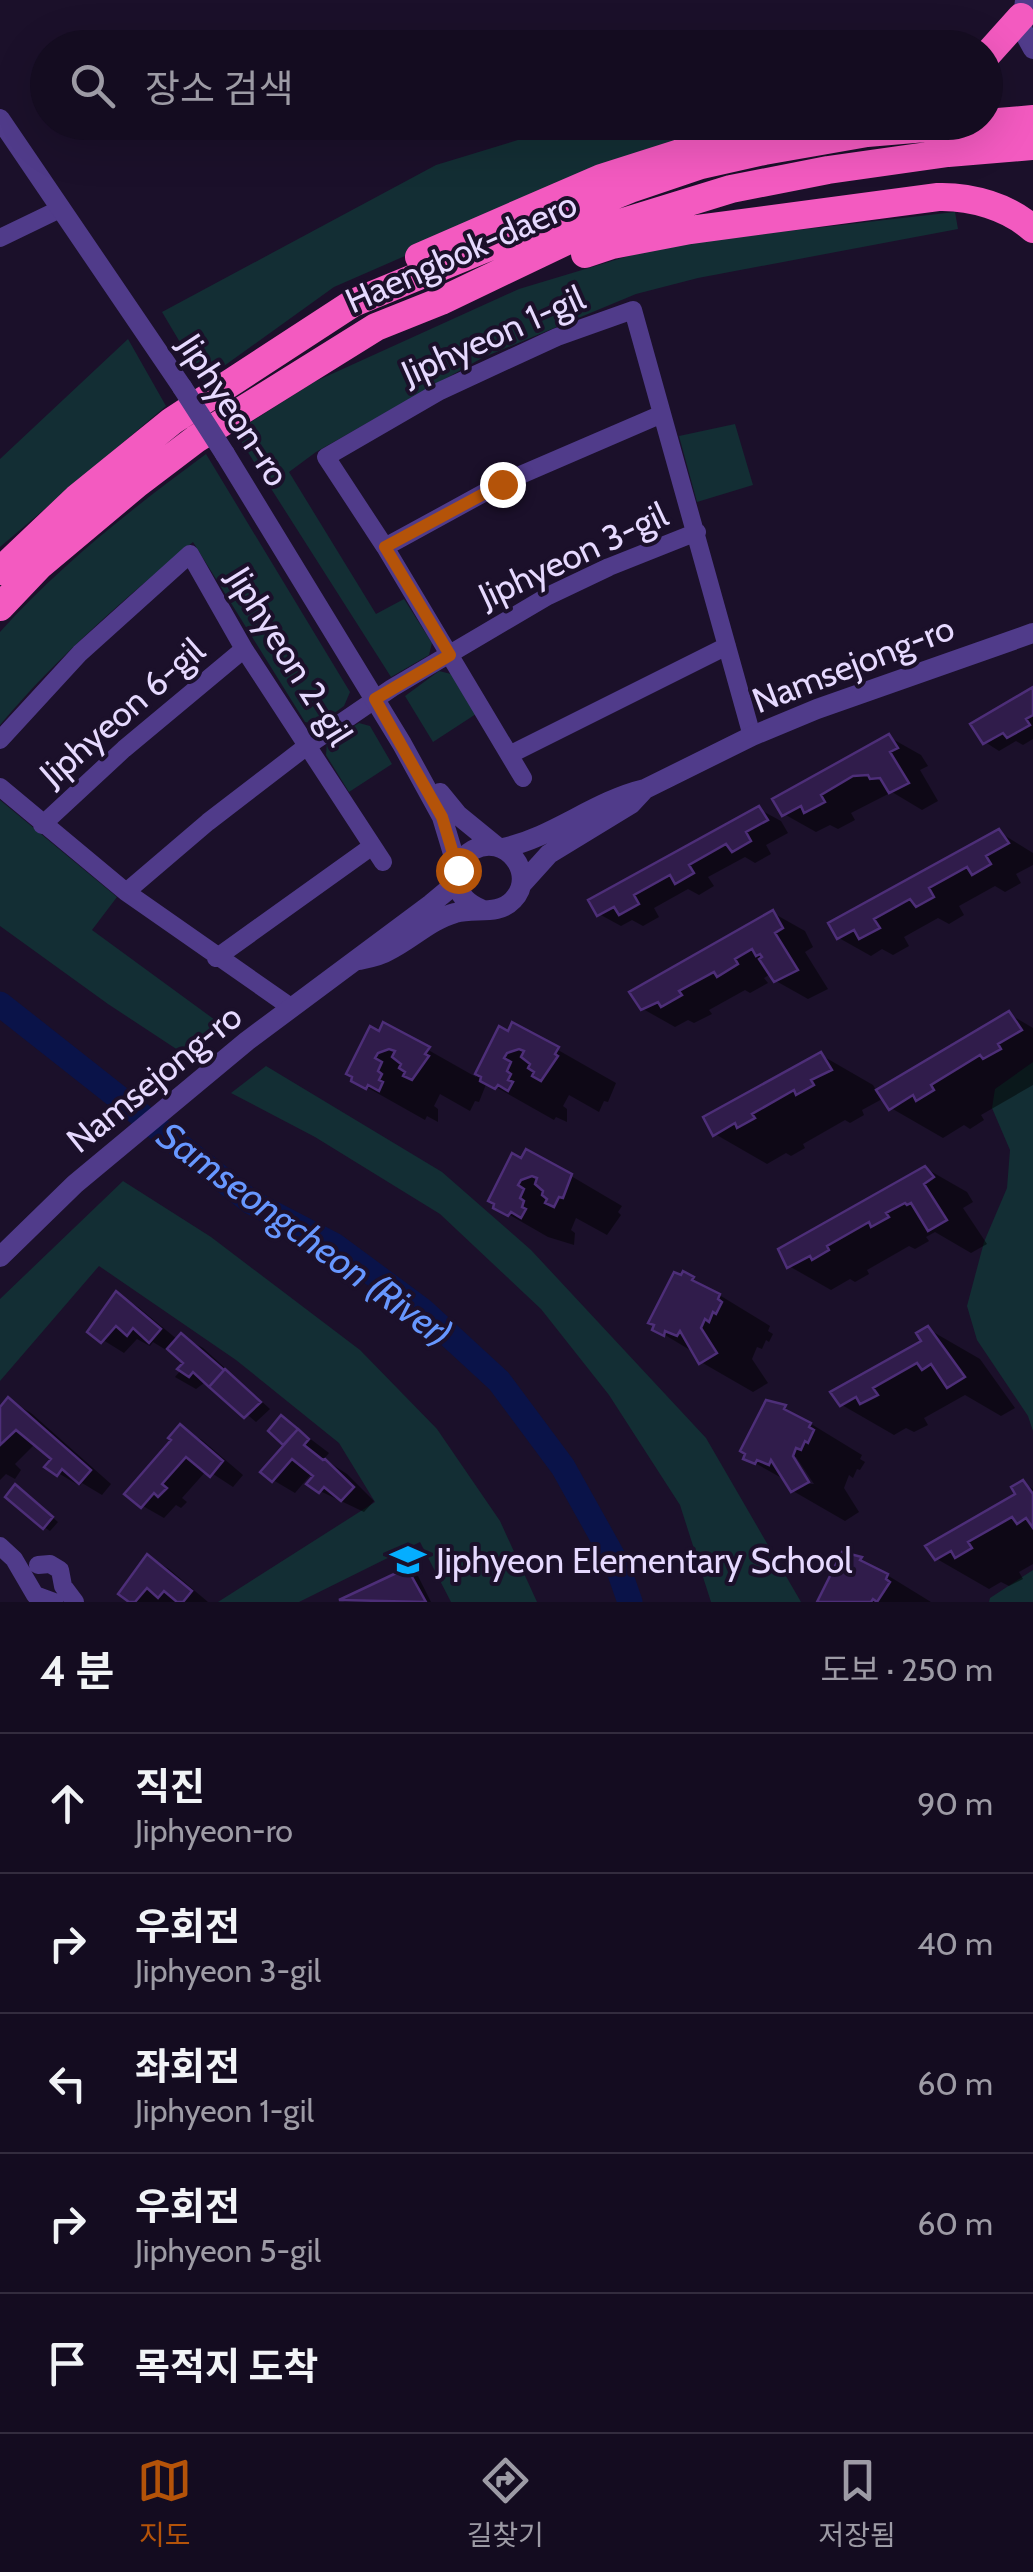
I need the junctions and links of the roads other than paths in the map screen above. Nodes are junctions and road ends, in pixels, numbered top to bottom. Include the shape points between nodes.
1 (1024, 6) edge
2 (1003, 34) edge
3 (1033, 48) edge
4 (0, 119) edge
5 (1033, 120) edge
6 (1003, 123) edge
7 (720, 140) edge
8 (828, 140) edge
9 (1033, 146) edge
10 (60, 209) junction
11 (1033, 229) edge
12 (0, 238) edge
13 (441, 301) junction
14 (353, 303) junction
15 (662, 414) junction
16 (697, 532) junction
17 (385, 547) junction
18 (0, 571) edge
19 (0, 608) edge
20 (1033, 633) edge
21 (727, 646) junction
22 (244, 649) junction
23 (450, 655) junction
24 (375, 699) junction
25 (752, 736) junction
26 (0, 740) edge
27 (402, 744) junction
28 (307, 746) junction
29 (510, 754) junction
30 (523, 778) dead end
31 (0, 788) edge
32 (645, 789) junction
33 (42, 825) junction
34 (371, 847) junction
35 (500, 847) junction
36 (383, 862) dead end
37 (457, 873) junction
38 (521, 886) junction
39 (126, 892) junction
40 (481, 909) junction
41 (216, 958) junction
42 (359, 960) junction
43 (292, 1008) junction
44 (0, 1257) edge
45 (0, 1534) edge
46 (0, 1546) edge
47 (33, 1572) junction
48 (55, 1596) edge
49 (74, 1602) edge

1 - 2 highway
1 - 3 street via 1022,29
4 - 10 street, Jiphyeon-ro
5 - 6 highway, Haengbok-daero
7 - 14 highway via 526,208 418,258
8 - 14 highway, Haengbok-daero via 701,165 630,189
9 - 13 highway, Haengbok-daero via 828,170 731,189 575,238
10 - 12 street
10 - 24 street, Jiphyeon-ro, bridge via 182,387
11 - 13 highway via 982,202 938,197 612,245
13 - 19 highway, Haengbok-daero via 376,326 196,439 39,566
14 - 18 highway, Haengbok-daero via 172,421
15 - 16 street, Jiphyeon 1-gil
15 - 17 street via 502,484
15 - 17 street, Jiphyeon 1-gil via 633,310 440,391 326,457
16 - 21 street, Jiphyeon 1-gil
16 - 23 street, Jiphyeon 3-gil via 548,596
17 - 23 street, Jiphyeon 1-gil
20 - 25 street, Namsejong-ro
21 - 25 street, Jiphyeon 1-gil
21 - 29 street
22 - 26 street, Jiphyeon 2-gil via 190,554 80,653
22 - 28 street, Jiphyeon 2-gil
22 - 33 street, Jiphyeon 6-gil
23 - 24 street, Jiphyeon 3-gil
23 - 29 street, Jiphyeon 1-gil
24 - 27 street, Jiphyeon-ro
24 - 28 street, Jiphyeon 3-gil
25 - 32 street, Namsejong-ro
27 - 35 street, Jiphyeon-ro via 458,815
27 - 37 street, Jiphyeon-ro via 442,817
28 - 34 street, Jiphyeon 2-gil
28 - 39 street, Jiphyeon 3-gil
29 - 30 street, Jiphyeon 1-gil
31 - 33 street
32 - 35 street, Namsejong-ro
32 - 38 street, Namsejong-ro via 549,854
33 - 39 street
34 - 36 street, Jiphyeon 2-gil
34 - 41 street
35 - 37 street via 474,849
35 - 38 street via 518,864
37 - 40 street via 463,897
37 - 42 street, Namsejong-ro via 449,889
38 - 40 street via 503,908
39 - 41 street
40 - 42 street, Namsejong-ro via 455,913 386,953
41 - 43 street
42 - 43 street, Namsejong-ro
43 - 44 street, Namsejong-ro via 75,1184
45 - 47 street
46 - 47 street
47 - 48 street via 35,1595
47 - 48 street via 56,1566 63,1575
48 - 49 street

